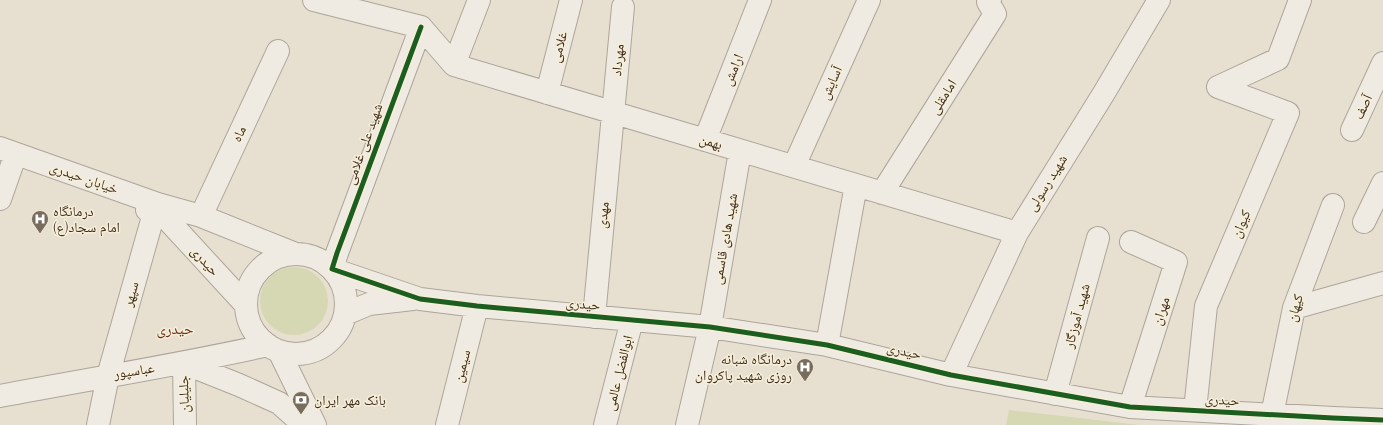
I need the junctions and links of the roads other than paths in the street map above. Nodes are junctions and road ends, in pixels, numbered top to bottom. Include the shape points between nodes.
1 (314, 0) edge
2 (479, 0) edge
3 (571, 0) edge
4 (760, 0) edge
5 (869, 0) edge
6 (990, 0) edge
7 (1159, 0) edge
8 (1300, 0) edge
9 (623, 7) dead end
10 (421, 27) junction
11 (278, 51) dead end
12 (1383, 63) edge
13 (454, 66) junction
14 (546, 93) junction
15 (613, 113) junction
16 (1352, 130) dead end
17 (705, 140) junction
18 (740, 150) junction
19 (4, 156) edge
20 (794, 166) junction
21 (1383, 183) edge
22 (856, 185) junction
23 (882, 193) junction
24 (0, 199) edge
25 (1333, 205) dead end
26 (162, 212) junction
27 (201, 216) junction
28 (1364, 222) dead end
29 (1017, 233) junction
30 (1098, 238) dead end
31 (1131, 242) dead end
32 (293, 254) junction
33 (332, 269) junction
34 (1383, 283) edge
35 (420, 298) junction
36 (246, 305) junction
37 (477, 306) junction
38 (1294, 308) junction
39 (344, 314) junction
40 (594, 317) junction
41 (632, 320) junction
42 (710, 327) junction
43 (827, 345) junction
44 (273, 348) junction
45 (309, 352) junction
46 (184, 363) junction
47 (951, 375) junction
48 (108, 376) junction
49 (1055, 394) junction
50 (0, 396) edge
51 (302, 398) junction
52 (1130, 406) junction
53 (1195, 410) junction
54 (1272, 415) junction
55 (1333, 418) junction
56 (1383, 420) edge
57 (98, 425) edge
58 (185, 425) edge
59 (304, 425) edge
60 (314, 425) edge
61 (447, 425) edge
62 (606, 425) edge
63 (687, 425) edge
64 (1361, 425) edge

1 - 10 street
2 - 13 street
3 - 14 street, غلامی
4 - 17 street, ارامش
5 - 20 street, آسایش
6 - 23 street, امامقلی via 988,2 995,14
7 - 29 street, شهید رسولی
8 - 53 street, کیوان via 1278,59 1218,87 1288,114 1206,306
9 - 15 street, مهرداد
10 - 13 street
10 - 33 street, شهید علی غلامی
11 - 27 street, ماه
12 - 16 street, آصف
13 - 14 street, بهمن
14 - 15 street, بهمن
15 - 17 street, بهمن
15 - 40 street, مهدی
17 - 18 street, بهمن
18 - 20 street, بهمن
18 - 42 street, شهید هادی قاسمی
19 - 24 street
19 - 26 street, خیابان حیدری
20 - 22 street, بهمن
21 - 28 street
22 - 23 street, بهمن
22 - 43 street
23 - 29 street, بهمن
25 - 38 street, کیهان
26 - 27 street, خیابان حیدری
26 - 36 street, حیدری
26 - 48 street, سپهر
27 - 32 street, خیابان حیدری
29 - 47 street, شهید رسولی
30 - 49 street, شهید آموزگار
31 - 52 street, مهران via 1176,262
32 - 33 street via 321,260
32 - 36 street via 278,257 265,264 254,276 248,290
33 - 35 street
33 - 39 street via 341,283 345,298
34 - 38 street
35 - 37 street, حیدری
35 - 39 street via 368,304
36 - 44 street via 249,321 256,334
37 - 40 street, حیدری
37 - 61 street, سیمین
38 - 54 street, کیهان
39 - 45 street via 340,327 332,338
40 - 41 street, حیدری
41 - 42 street, حیدری
41 - 62 street, ابوالفضل عالمی
42 - 43 street, حیدری
42 - 63 street, شهید هادی قاسمی
43 - 47 street, حیدری
44 - 45 street via 294,354
44 - 46 street, عباسپور
44 - 51 street
45 - 51 street
46 - 48 street, عباسپور
46 - 58 street, جلیلیان
46 - 59 street via 279,403
47 - 49 street, حیدری
48 - 50 street, عباسپور
48 - 57 street, سپهر
49 - 52 street, حیدری
51 - 60 street
52 - 53 street, حیدری
53 - 54 street, حیدری
54 - 55 street, حیدری
55 - 56 street, حیدری
55 - 64 street

